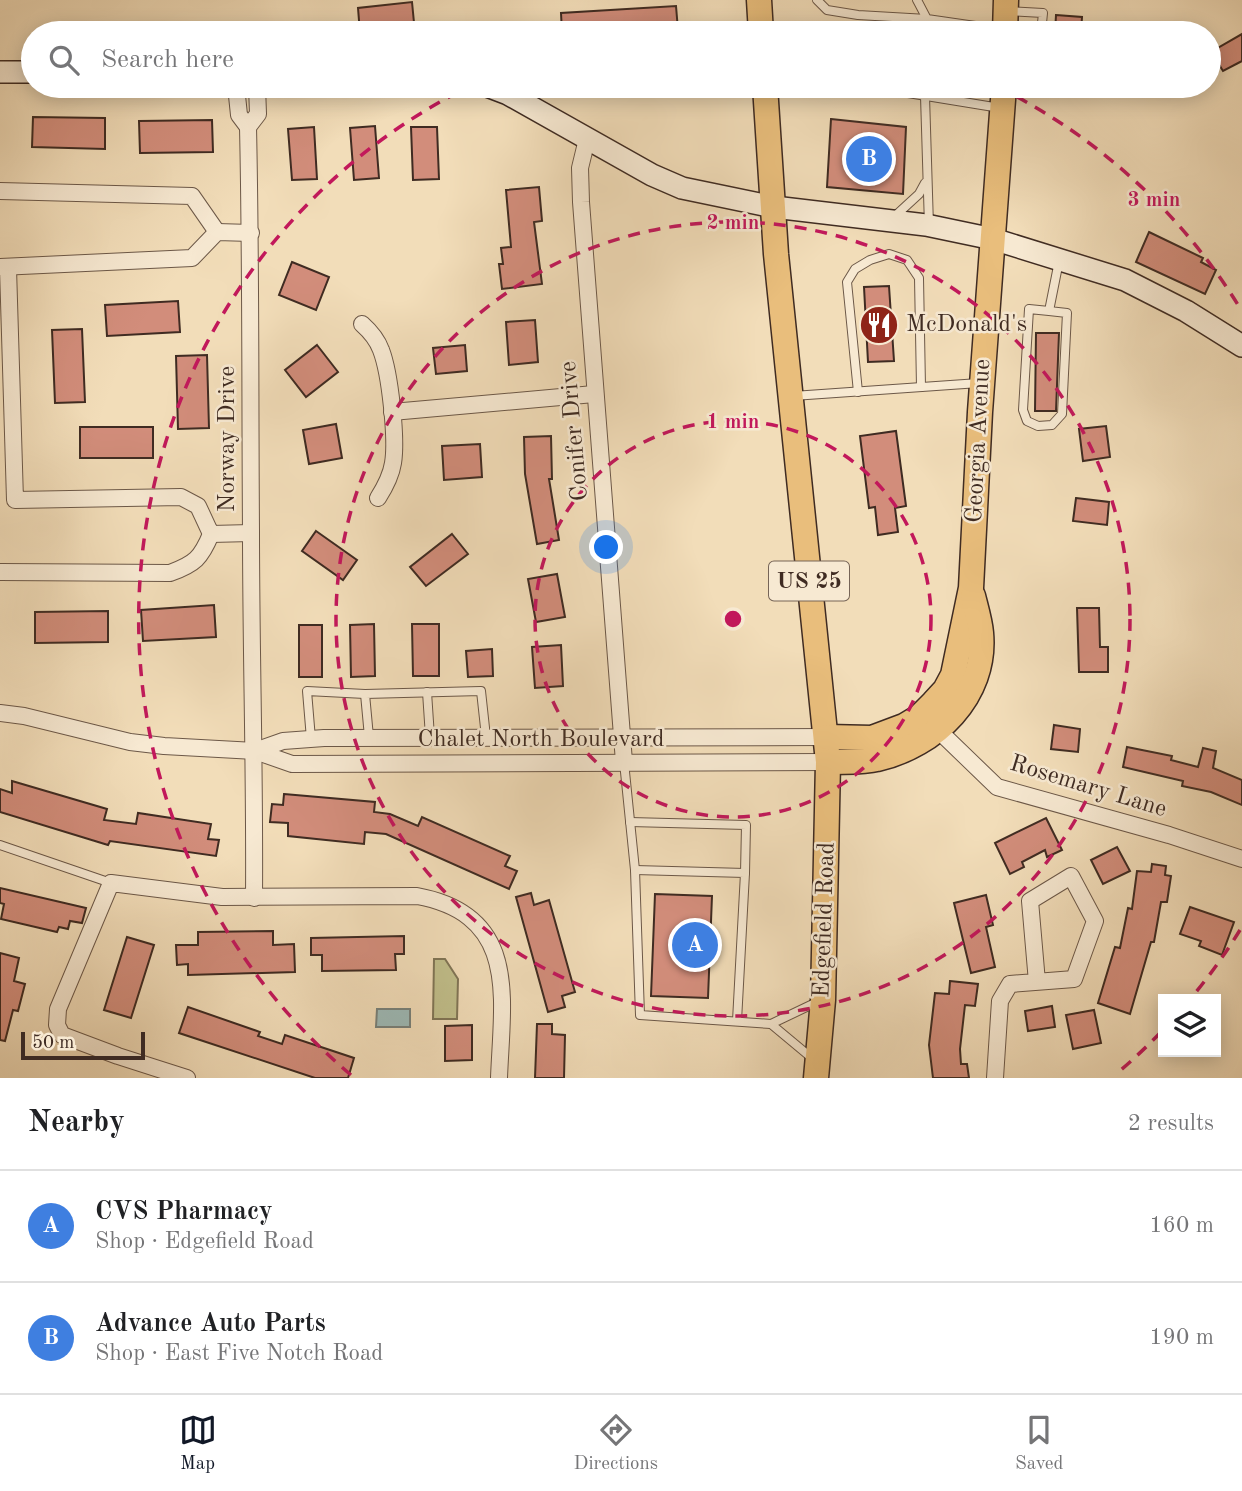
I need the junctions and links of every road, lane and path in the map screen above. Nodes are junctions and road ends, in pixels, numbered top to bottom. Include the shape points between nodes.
1 (759, 0) edge
2 (817, 0) edge
3 (917, 0) edge
4 (927, 19) junction
5 (1006, 19) edge
6 (760, 21) edge
7 (1042, 21) edge
8 (0, 72) edge
9 (21, 72) edge
10 (237, 98) edge
11 (257, 98) edge
12 (515, 98) edge
13 (766, 98) edge
14 (925, 98) edge
15 (1004, 98) edge
16 (248, 127) junction
17 (587, 139) junction
18 (926, 180) junction
19 (0, 191) edge
20 (774, 207) junction
21 (889, 222) junction
22 (929, 226) junction
23 (217, 232) junction
24 (251, 233) junction
25 (993, 239) junction
26 (1059, 261) junction
27 (4, 267) edge
28 (1049, 311) junction
29 (362, 324) dead end
30 (1242, 346) edge
31 (982, 383) junction
32 (921, 387) junction
33 (858, 392) junction
34 (594, 394) junction
35 (790, 397) junction
36 (391, 412) junction
37 (377, 498) dead end
38 (251, 533) junction
39 (211, 534) junction
40 (0, 572) edge
41 (971, 588) junction
42 (427, 692) junction
43 (365, 694) junction
44 (0, 713) edge
45 (938, 730) junction
46 (369, 737) junction
47 (430, 737) junction
48 (486, 737) junction
49 (620, 737) junction
50 (827, 737) junction
51 (311, 739) junction
52 (255, 751) junction
53 (624, 762) junction
54 (828, 762) junction
55 (630, 822) junction
56 (0, 845) edge
57 (1242, 859) edge
58 (635, 870) junction
59 (745, 873) junction
60 (111, 883) junction
61 (254, 898) junction
62 (1037, 982) junction
63 (823, 1000) junction
64 (737, 1021) junction
65 (771, 1024) junction
66 (817, 1071) edge
67 (187, 1078) edge
68 (499, 1078) edge
69 (995, 1078) edge

1 - 6 main road
2 - 4 lane via 827,10
3 - 4 lane
4 - 5 lane
5 - 7 lane via 1043,13
8 - 9 street
10 - 16 street, Norway Drive via 239,115
11 - 16 street, Norway Drive via 258,114
12 - 17 street
13 - 20 main road, US 25
14 - 18 lane
15 - 25 main road, Georgia Avenue
16 - 24 street, Norway Drive
17 - 20 street via 682,188
17 - 34 street, Conifer Drive via 580,168
18 - 21 lane via 919,194
18 - 22 lane
19 - 23 street via 192,196
20 - 21 street
20 - 35 main road, US 25
21 - 22 street
22 - 25 street
23 - 24 street
23 - 27 street via 192,258
24 - 38 street, Norway Drive
25 - 26 street
25 - 31 main road, Georgia Avenue
26 - 28 lane
26 - 30 street via 1125,280
27 - 39 street via 15,500 181,497 198,506
28 - 28 lane via 1030,309 1028,322 1023,410 1027,421 1038,426 1052,425 1062,414 1067,313
29 - 36 street via 382,352
31 - 32 lane
31 - 41 main road, Georgia Avenue
32 - 33 lane
32 - 33 lane via 919,278 907,260 889,254 855,269 847,282
33 - 35 lane
34 - 36 street
34 - 49 street, Conifer Drive
35 - 50 main road, US 25
36 - 37 street via 393,463
38 - 39 street
38 - 52 street, Norway Drive
39 - 40 street via 202,555 170,573
41 - 45 main road, Georgia Avenue via 981,634 980,664 967,697
41 - 50 main road, Georgia Avenue via 953,675 919,717 872,738
42 - 43 lane
42 - 47 lane
42 - 48 lane via 481,691
43 - 46 lane
43 - 51 lane via 307,691
44 - 52 street, Chalet North Boulevard via 130,742
45 - 54 main road, Georgia Avenue via 890,756
45 - 57 street, Rosemary Lane via 997,787
46 - 47 street, Chalet North Boulevard
46 - 51 street, Chalet North Boulevard
47 - 48 street, Chalet North Boulevard
48 - 49 street, Chalet North Boulevard
49 - 50 street, Chalet North Boulevard
49 - 53 street, Conifer Drive
50 - 54 main road, US 25
51 - 52 street, Chalet North Boulevard via 283,741
52 - 53 street, Chalet North Boulevard via 292,764
52 - 61 street, Norway Drive
53 - 54 street, Chalet North Boulevard
53 - 55 lane
54 - 63 main road, Edgefield Road / US 25
55 - 58 lane
55 - 59 lane via 746,825
56 - 60 lane
58 - 59 lane
58 - 64 lane via 640,1015
59 - 64 lane
60 - 61 street
60 - 67 street via 58,1009 57,1025 62,1035
61 - 68 street via 417,896 457,909 489,939 497,958 501,981
62 - 62 street via 1074,979 1096,921 1071,876 1030,901
62 - 69 street via 1010,984 1000,1001
63 - 65 lane
63 - 66 main road, Edgefield Road / US 25
64 - 65 lane
65 - 66 lane

